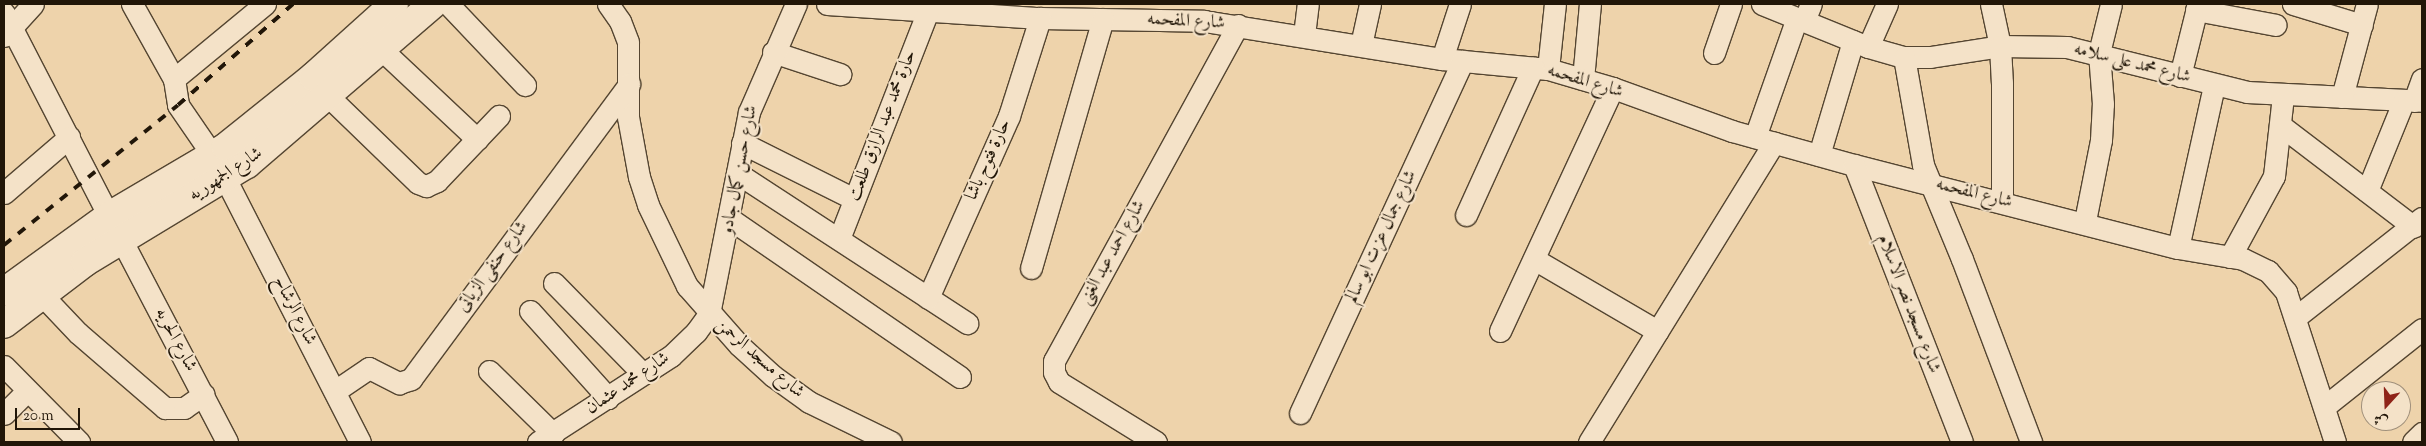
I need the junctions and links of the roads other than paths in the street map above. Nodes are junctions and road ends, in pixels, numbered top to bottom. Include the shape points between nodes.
1 (33, 4) edge
2 (265, 4) edge
3 (394, 4) edge
4 (433, 4) edge
5 (448, 4) edge
6 (608, 4) edge
7 (796, 4) edge
8 (826, 4) edge
9 (1308, 4) edge
10 (1370, 4) edge
11 (1460, 4) edge
12 (1555, 4) edge
13 (1590, 4) edge
14 (1731, 4) edge
15 (1762, 4) edge
16 (1887, 4) edge
17 (1991, 4) edge
18 (2111, 4) edge
19 (2293, 4) edge
20 (2367, 4) edge
21 (136, 6) edge
22 (2197, 7) edge
23 (995, 10) edge
24 (1204, 12) edge
25 (927, 13) junction
26 (1804, 14) edge
27 (1040, 18) junction
28 (1103, 19) junction
29 (6, 25) edge
30 (1238, 25) junction
31 (2276, 25) dead end
32 (2362, 25) junction
33 (1304, 35) junction
34 (1860, 44) junction
35 (1361, 45) junction
36 (2000, 46) junction
37 (381, 50) junction
38 (773, 52) junction
39 (2100, 53) junction
40 (1714, 54) dead end
41 (1904, 57) junction
42 (1442, 59) junction
43 (1463, 61) junction
44 (1540, 68) junction
45 (840, 74) dead end
46 (2180, 76) junction
47 (174, 79) junction
48 (1583, 79) junction
49 (2422, 79) edge
50 (629, 84) junction
51 (525, 85) dead end
52 (2214, 85) junction
53 (1613, 88) junction
54 (328, 96) junction
55 (2283, 96) junction
56 (2342, 97) junction
57 (2413, 101) edge
58 (499, 116) dead end
59 (2280, 125) junction
60 (69, 137) junction
61 (477, 139) junction
62 (1765, 140) junction
63 (742, 143) junction
64 (1820, 155) junction
65 (213, 156) junction
66 (1854, 165) junction
67 (737, 173) junction
68 (226, 180) junction
69 (1930, 183) junction
70 (2367, 191) junction
71 (4, 193) edge
72 (854, 199) junction
73 (2002, 202) junction
74 (1466, 215) dead end
75 (730, 219) junction
76 (2085, 222) junction
77 (115, 227) junction
78 (2416, 230) edge
79 (839, 239) junction
80 (2178, 248) junction
81 (2230, 257) junction
82 (1534, 259) junction
83 (1031, 268) dead end
84 (554, 283) dead end
85 (4, 292) edge
86 (41, 294) junction
87 (928, 298) junction
88 (530, 312) dead end
89 (709, 314) junction
90 (2296, 317) junction
91 (4, 324) edge
92 (967, 324) dead end
93 (2422, 329) edge
94 (1500, 331) dead end
95 (1657, 331) junction
96 (4, 366) edge
97 (490, 371) dead end
98 (643, 374) junction
99 (960, 377) dead end
100 (27, 391) junction
101 (335, 391) junction
102 (204, 394) junction
103 (608, 398) junction
104 (2324, 407) junction
105 (1300, 413) dead end
106 (4, 414) edge
107 (2422, 433) edge
108 (546, 438) edge
109 (79, 442) edge
110 (227, 442) edge
111 (360, 442) edge
112 (891, 442) edge
113 (1156, 442) edge
114 (1589, 442) edge
115 (1962, 442) edge
116 (2030, 442) edge
117 (2335, 442) edge
118 (2413, 442) edge

1 - 29 street
2 - 47 street
3 - 65 main road, شارع الجمهوريه via 257,124
4 - 37 main road, شارع الجمهوريه
5 - 51 street
6 - 50 street, شارع مسجد الرحمن via 620,20 628,42
7 - 38 street, شارع حسن كمال جادو
8 - 25 street, شارع المفحمه
9 - 33 street
10 - 35 street
11 - 42 street
12 - 44 street
13 - 48 street
14 - 40 street
15 - 26 street, شارع محمد على سلامه
16 - 34 street
17 - 36 street
18 - 39 street
19 - 32 street
20 - 32 street
21 - 47 street
22 - 31 street
22 - 46 street
23 - 25 street, شارع المفحمه
23 - 27 street, شارع المفحمه
24 - 28 street, شارع المفحمه
24 - 30 street, شارع المفحمه
25 - 72 street, حارة محمد عبد الرازق طلعت
26 - 34 street, شارع محمد على سلامه
26 - 62 street
27 - 28 street, شارع المفحمه
27 - 87 street, حارة فتوح باشا via 1009,116
28 - 83 street
29 - 60 street, شارع الحريه
30 - 33 street, شارع المفحمه
30 - 113 street, شارع احمد عبد الغنى via 1054,361 1054,372 1059,382
32 - 56 street
33 - 35 street, شارع المفحمه
34 - 41 street, شارع محمد على سلامه
34 - 64 street
35 - 42 street, شارع المفحمه
36 - 39 street, شارع محمد على سلامه via 2034,45
36 - 41 street, شارع محمد على سلامه via 1930,57
36 - 73 street
37 - 54 main road, شارع الجمهوريه
37 - 61 street
38 - 45 street
38 - 63 street, شارع حسن كمال جادو via 749,112
39 - 46 street, شارع محمد على سلامه
39 - 76 street via 2103,104 2100,140
41 - 69 street via 1918,146
42 - 43 street, شارع المفحمه
43 - 44 street, شارع المفحمه
43 - 105 street, شارع جمال عزت ابو سالم
44 - 48 street, شارع المفحمه
44 - 74 street
46 - 52 street, شارع محمد على سلامه
47 - 65 street via 178,104
48 - 53 street, شارع المفحمه
49 - 57 street
50 - 89 street, شارع مسجد الرحمن via 628,117 632,147 648,205 687,286
50 - 101 street, شارع حنفى الزياتى via 411,379 394,382 380,371 369,368
52 - 55 street, شارع محمد على سلامه
52 - 80 street
53 - 62 street, شارع المفحمه via 1671,112
53 - 82 street
54 - 61 street via 421,185 434,184
54 - 68 main road, شارع الجمهوريه
55 - 56 street, شارع محمد على سلامه
55 - 59 street
56 - 57 street, شارع محمد على سلامه
57 - 70 street
58 - 61 street
59 - 70 street
59 - 81 street via 2270,186 2246,221
60 - 71 street
60 - 77 street, شارع الحريه
62 - 64 street, شارع المفحمه
62 - 95 street
63 - 67 street, شارع حسن كمال جادو
63 - 72 street
64 - 66 street, شارع المفحمه
65 - 77 main road, شارع الجمهوريه
66 - 69 street, شارع المفحمه
66 - 115 street, شارع مسجد نصر الاسلام
67 - 75 street, شارع حسن كمال جادو
67 - 79 street
68 - 77 main road, شارع الجمهوريه
68 - 101 street, شارع الرشاح
69 - 73 street, شارع المفحمه
69 - 116 street
70 - 78 street
72 - 79 street, حارة محمد عبد الرازق طلعت
73 - 76 street, شارع المفحمه
75 - 89 street, شارع حسن كمال جادو
75 - 99 street
76 - 80 street, شارع المفحمه
77 - 85 main road, شارع الجمهوريه
77 - 86 main road, شارع الجمهوريه
77 - 102 street, شارع الحريه
78 - 90 street
79 - 87 street
80 - 81 street, شارع المفحمه
81 - 90 street, شارع المفحمه via 2256,264 2278,280
82 - 94 street
82 - 95 street
84 - 98 street
86 - 91 main road, شارع الجمهوريه
86 - 102 street via 78,333 165,408 178,410
87 - 92 street
88 - 103 street
89 - 98 street, شارع محمد عثمان via 683,346
89 - 112 street, شارع مسجد الرحمن via 773,376 809,402
90 - 104 street, شارع المفحمه
93 - 104 street
95 - 114 street
96 - 100 street
97 - 108 street
98 - 103 street, شارع محمد عثمان
100 - 106 street
100 - 109 street
101 - 111 street, شارع الرشاح
102 - 110 street, شارع الحريه
103 - 108 street, شارع محمد عثمان
104 - 117 street, شارع المفحمه
107 - 118 street

